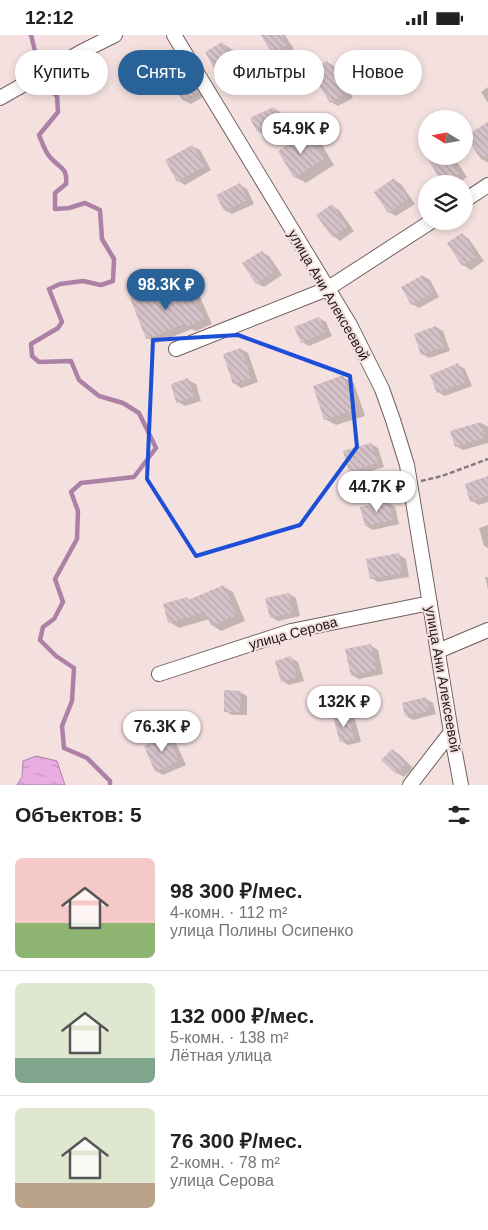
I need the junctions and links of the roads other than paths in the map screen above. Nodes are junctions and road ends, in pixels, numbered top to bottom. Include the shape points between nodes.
1 (116, 35) edge
2 (174, 35) edge
3 (0, 98) edge
4 (488, 185) edge
5 (473, 195) edge
6 (418, 230) edge
7 (327, 289) junction
8 (176, 349) dead end
9 (430, 603) junction
10 (488, 630) edge
11 (438, 651) junction
12 (159, 674) dead end
13 (451, 732) junction
14 (410, 785) edge
15 (461, 785) edge

1 - 3 street
2 - 7 street, улица Ани Алексеевой
4 - 5 street
6 - 7 street
7 - 8 street
7 - 9 street, улица Ани Алексеевой via 350,325 382,389 393,420 407,465
9 - 11 street, улица Ани Алексеевой
9 - 12 street, улица Серова via 290,631
10 - 11 street
11 - 13 street, улица Ани Алексеевой
13 - 14 street
13 - 15 street, улица Ани Алексеевой

